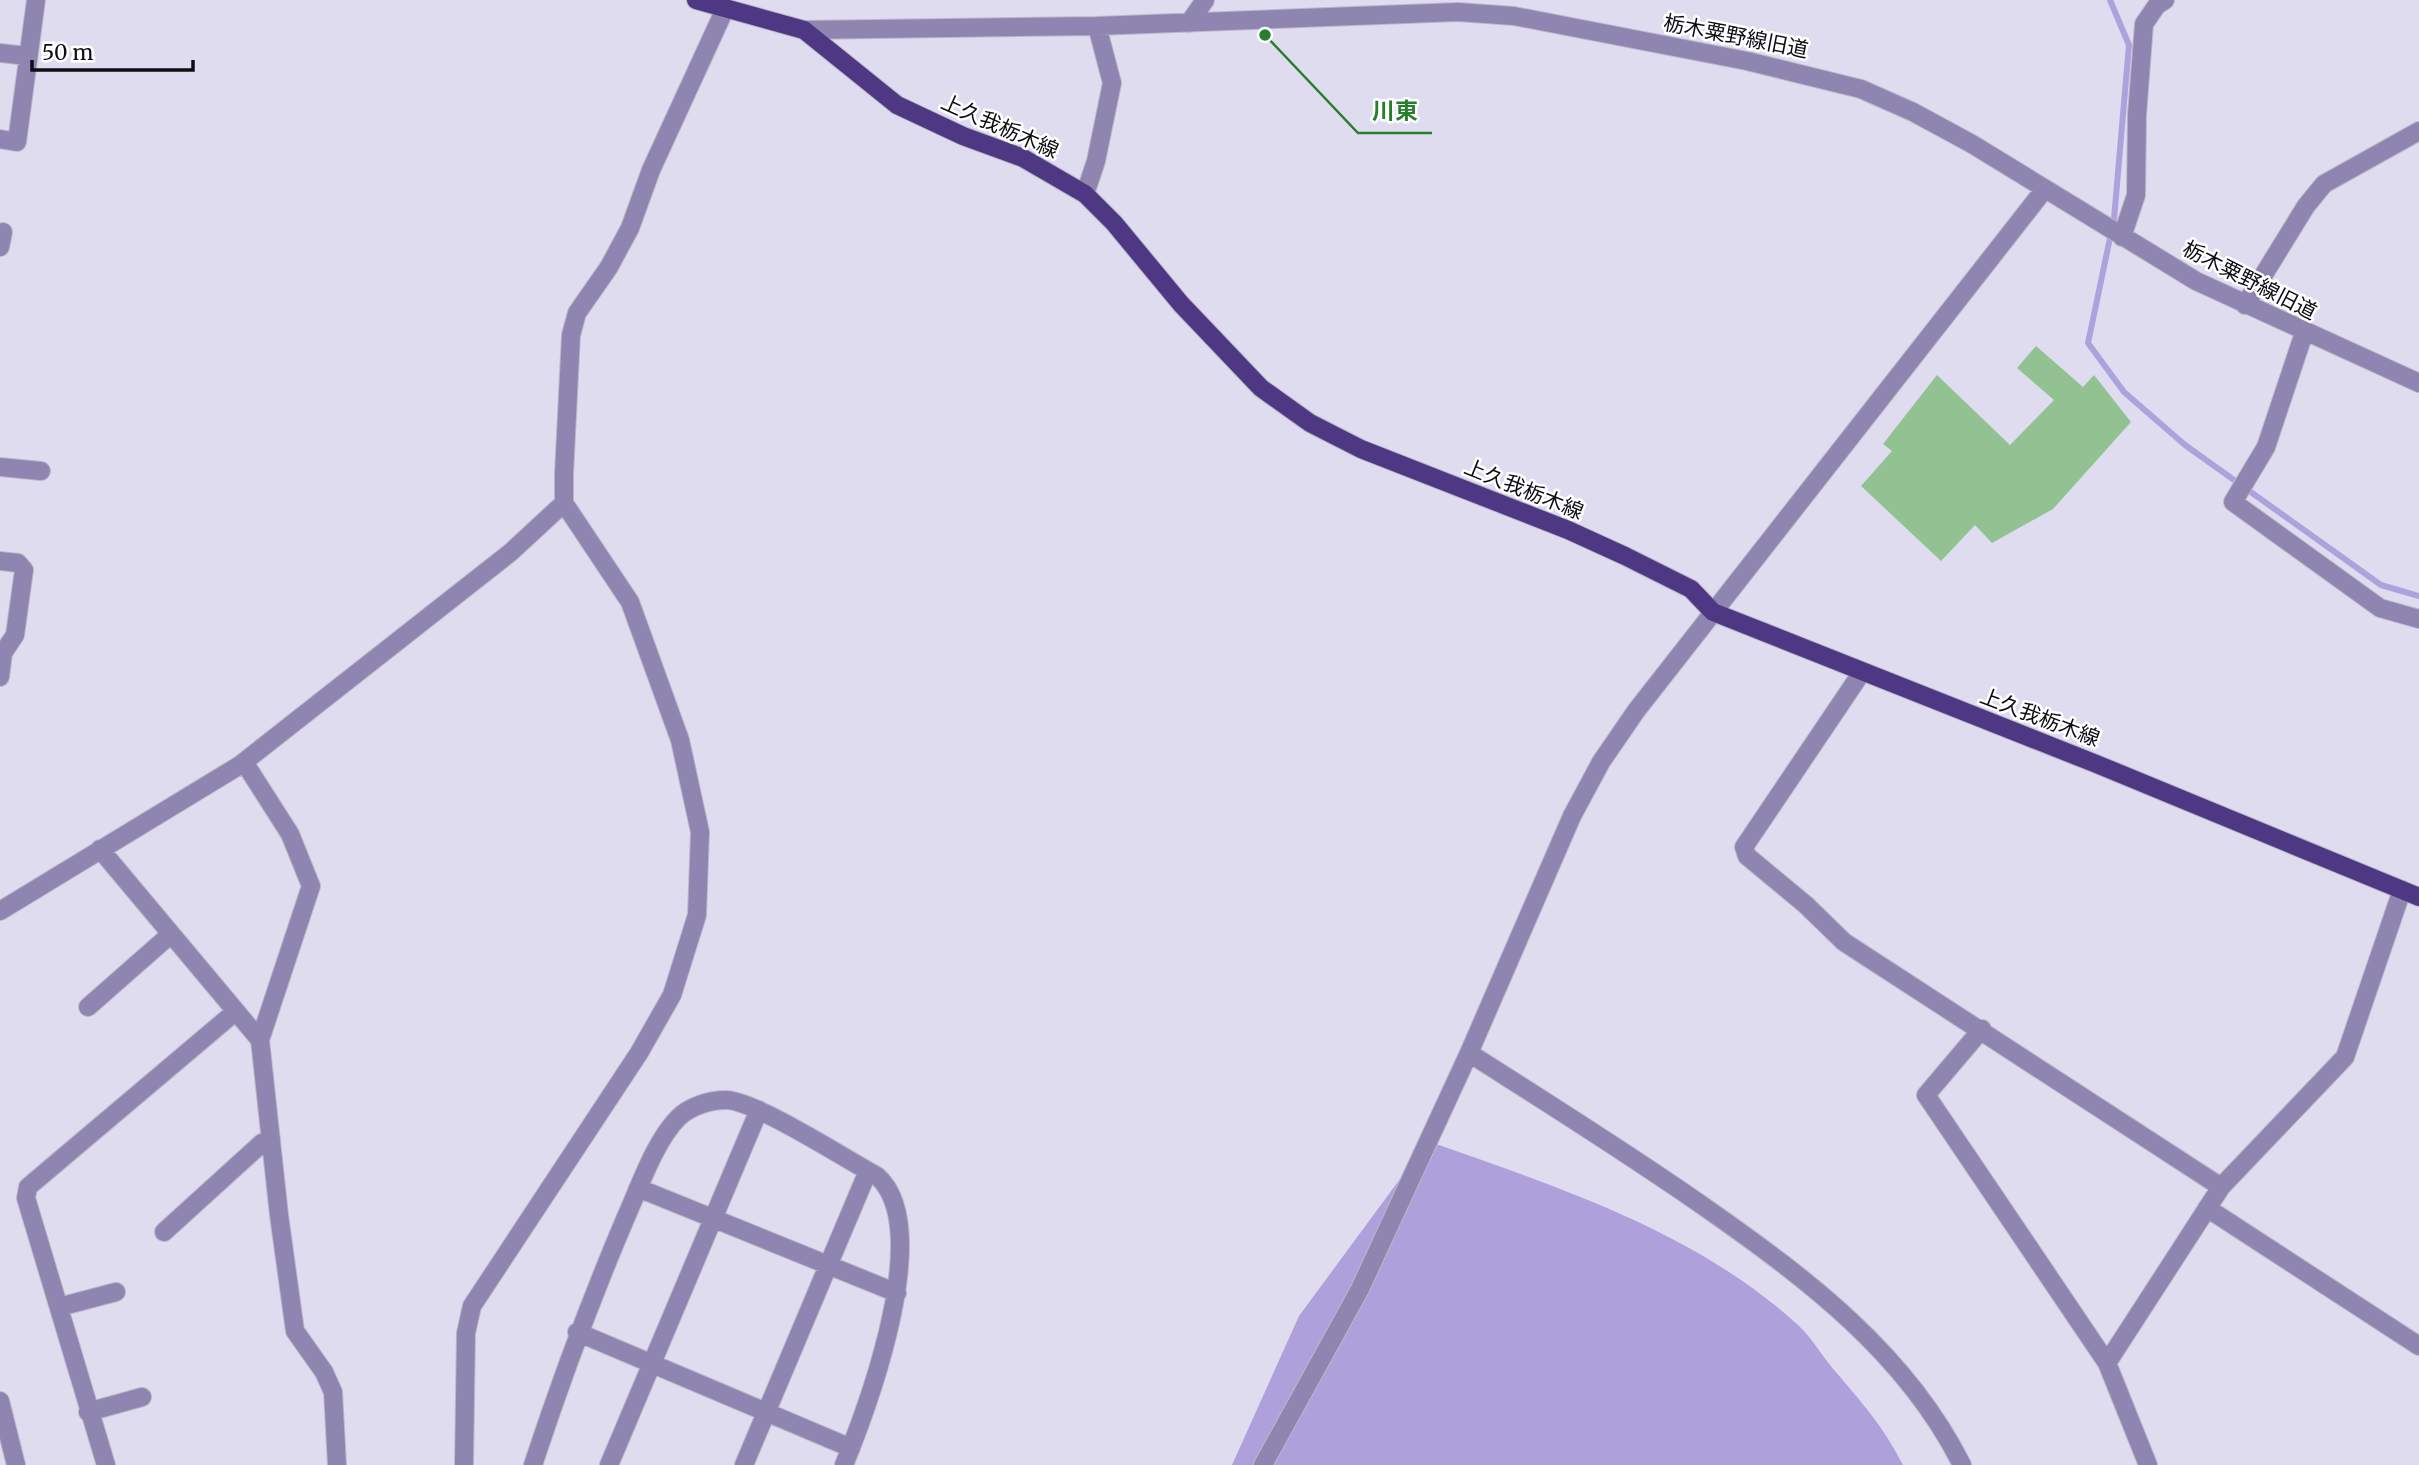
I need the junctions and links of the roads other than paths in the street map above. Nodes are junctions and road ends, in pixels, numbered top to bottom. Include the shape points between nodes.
1 (36, 0) edge
2 (1205, 0) edge
3 (2165, 0) edge
4 (703, 1) edge
5 (725, 9) junction
6 (1189, 23) junction
7 (1097, 26) junction
8 (804, 30) junction
9 (0, 54) edge
10 (29, 56) junction
11 (2419, 131) edge
12 (0, 139) edge
13 (2044, 190) junction
14 (1085, 194) junction
15 (2122, 237) junction
16 (2245, 305) junction
17 (2304, 333) junction
18 (2419, 383) edge
19 (0, 467) edge
20 (41, 471) dead end
21 (564, 503) junction
22 (0, 561) edge
23 (1713, 612) junction
24 (2419, 619) edge
25 (4, 643) edge
26 (1862, 672) junction
27 (0, 677) edge
28 (244, 762) junction
29 (100, 849) junction
30 (2411, 893) edge
31 (0, 911) edge
32 (171, 934) junction
33 (88, 1006) dead end
34 (235, 1012) junction
35 (1982, 1029) junction
36 (260, 1040) junction
37 (1469, 1054) junction
38 (759, 1110) junction
39 (271, 1139) junction
40 (868, 1171) junction
41 (2221, 1187) junction
42 (638, 1188) junction
43 (2207, 1208) junction
44 (713, 1218) junction
45 (164, 1232) dead end
46 (828, 1265) junction
47 (116, 1292) dead end
48 (897, 1293) junction
49 (58, 1307) junction
50 (578, 1332) junction
51 (2419, 1346) edge
52 (652, 1362) junction
53 (2107, 1363) junction
54 (142, 1397) dead end
55 (0, 1401) edge
56 (88, 1412) junction
57 (766, 1412) junction
58 (847, 1457) edge
59 (16, 1465) edge
60 (106, 1465) edge
61 (337, 1465) edge
62 (464, 1465) edge
63 (533, 1465) edge
64 (609, 1465) edge
65 (744, 1465) edge
66 (1263, 1465) edge
67 (1962, 1465) edge
68 (2148, 1465) edge

1 - 10 street
2 - 6 street
3 - 15 street via 2144,24 2136,195
4 - 5 main road, 上久我栃木線
5 - 8 main road, 上久我栃木線
5 - 21 street via 651,170 630,228 578,313 570,345
6 - 7 street, 栃木粟野線旧道
6 - 13 street, 栃木粟野線旧道 via 1458,12 1514,16 1747,61 1816,76 1903,107
7 - 8 street, 栃木粟野線旧道
7 - 14 street via 1112,83
8 - 14 main road, 上久我栃木線 via 897,105 1023,158
9 - 10 street
10 - 12 street via 17,142
11 - 16 street via 2324,184
13 - 15 street, 栃木粟野線旧道
13 - 23 street
14 - 23 main road, 上久我栃木線 via 1261,388 1310,423 1361,449 1625,556 1691,589
15 - 16 street, 栃木粟野線旧道
16 - 17 street, 栃木粟野線旧道
17 - 18 street, 栃木粟野線旧道
17 - 24 street via 2266,447 2233,502 2380,608
19 - 20 street
21 - 28 street via 511,552
21 - 62 street via 631,603 680,740 700,832 697,915 672,995 639,1053 472,1306 466,1333
22 - 25 street via 18,564 24,570 15,635
23 - 26 main road, 上久我栃木線
23 - 37 street via 1601,762 1572,816
25 - 27 street
26 - 30 main road, 上久我栃木線
26 - 35 street via 1744,847 1747,856 1844,942
28 - 29 street
28 - 36 street via 290,834 311,886
29 - 31 street
29 - 32 street
30 - 41 street via 2346,1057
32 - 33 street
32 - 34 street
34 - 36 street
34 - 49 street via 29,1187 26,1198
35 - 41 street
35 - 53 street via 1926,1095
36 - 39 street
37 - 66 street via 1360,1289
37 - 67 street via 1623,1150 1792,1268 1871,1338 1940,1423
38 - 40 street
38 - 42 street via 729,1100 692,1108 677,1119
38 - 44 street
39 - 45 street
39 - 61 street via 295,1331 324,1372 332,1392
40 - 46 street
40 - 48 street via 885,1183 896,1214
41 - 43 street
42 - 44 street
42 - 50 street
43 - 51 street
43 - 53 street
44 - 46 street
44 - 52 street
46 - 48 street
46 - 57 street
47 - 49 street
48 - 58 street via 879,1366
49 - 56 street
50 - 52 street
50 - 63 street
52 - 57 street
52 - 64 street
53 - 68 street
54 - 56 street
55 - 59 street
56 - 60 street
57 - 58 street
57 - 65 street

